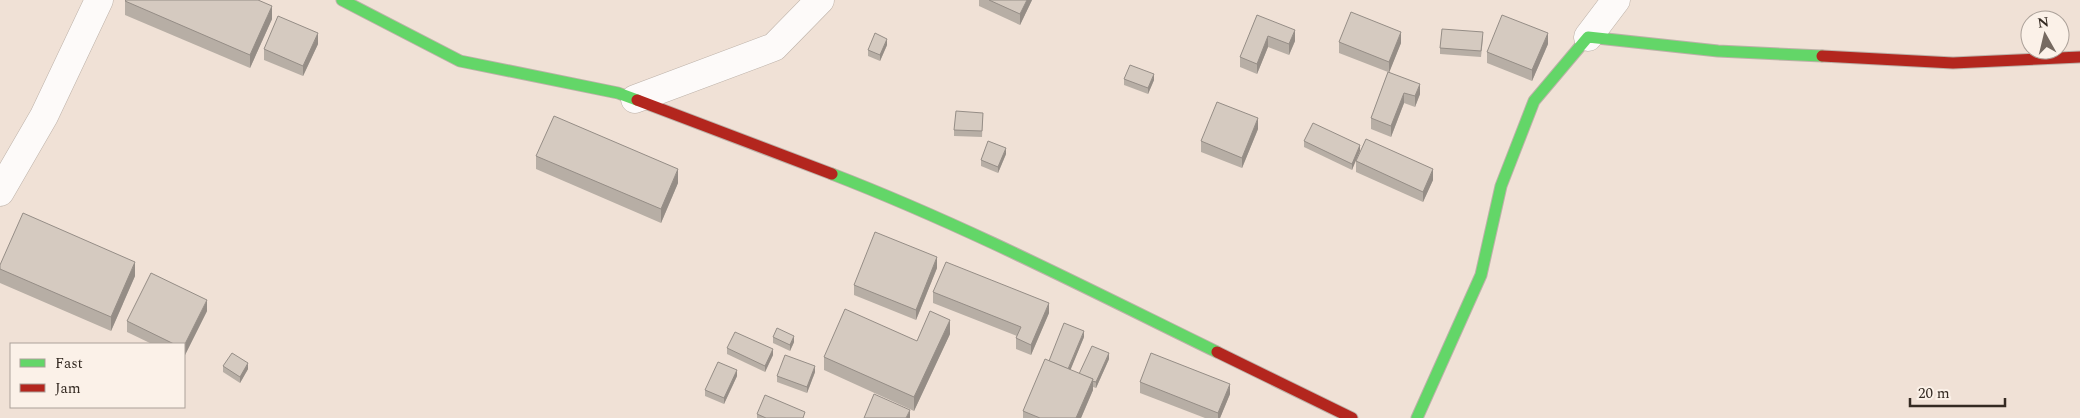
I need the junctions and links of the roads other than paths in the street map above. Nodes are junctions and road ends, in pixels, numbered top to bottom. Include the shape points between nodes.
1 (99, 0) edge
2 (342, 0) edge
3 (820, 0) edge
4 (1616, 0) edge
5 (1588, 37) junction
6 (2080, 57) edge
7 (635, 99) junction
8 (0, 192) edge
9 (1352, 418) edge
10 (1417, 418) edge

1 - 8 street via 44,116
2 - 7 street via 460,61
3 - 7 street via 774,47
4 - 5 street
5 - 6 street via 1718,51 1953,63
5 - 10 street via 1534,101 1501,186 1481,275
7 - 9 street via 886,195

